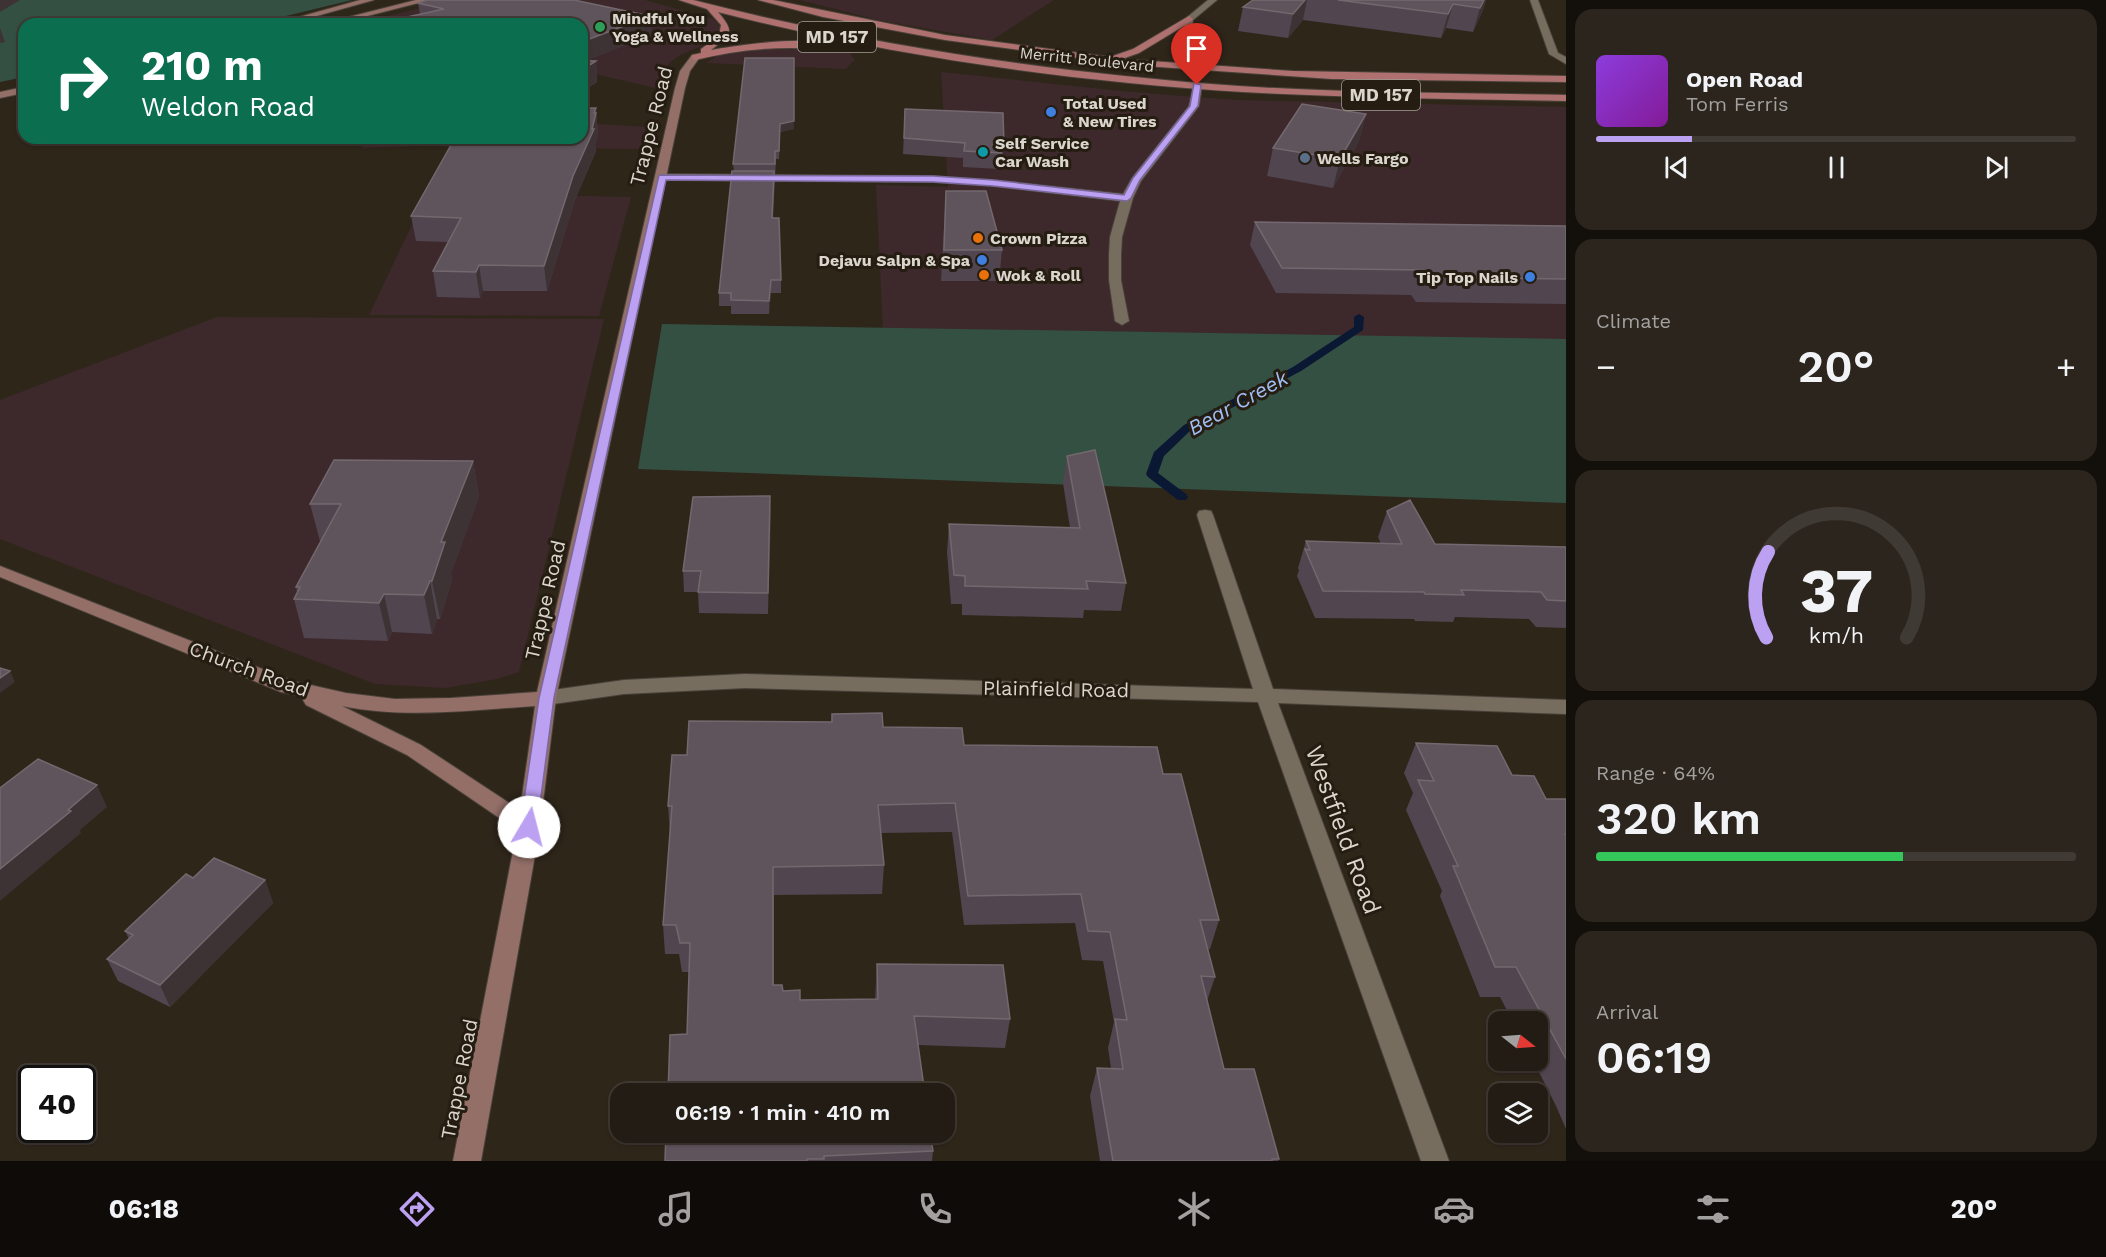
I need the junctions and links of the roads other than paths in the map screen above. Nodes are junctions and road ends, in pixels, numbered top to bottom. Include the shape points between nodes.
1 (370, 0) edge
2 (426, 0) edge
3 (683, 0) edge
4 (762, 0) edge
5 (1213, 0) edge
6 (1534, 0) edge
7 (710, 7) junction
8 (301, 18) edge
9 (350, 18) edge
10 (1189, 19) junction
11 (695, 57) junction
12 (1107, 60) junction
13 (1565, 61) edge
14 (994, 63) junction
15 (1193, 68) junction
16 (1372, 76) junction
17 (1566, 79) edge
18 (1197, 85) junction
19 (18, 91) edge
20 (0, 95) edge
21 (1566, 98) edge
22 (662, 177) junction
23 (1127, 198) junction
24 (1122, 321) dead end
25 (1205, 515) dead end
26 (0, 571) edge
27 (288, 687) junction
28 (1266, 696) junction
29 (546, 698) junction
30 (1566, 707) edge
31 (529, 827) junction
32 (467, 1161) edge
33 (1434, 1161) edge

1 - 8 street
2 - 9 street
3 - 7 main road, Merritt Boulevard / MD 157
4 - 12 main road, Merritt Boulevard / MD 157 via 919,34
5 - 10 street
6 - 13 street via 1554,54
7 - 11 main road via 726,31
7 - 14 main road, Merritt Boulevard / MD 157 via 821,33
10 - 12 main road via 1136,51
10 - 15 street via 1187,35
11 - 14 main road via 745,46 793,44
11 - 22 street, Trappe Road via 680,88
12 - 15 main road, Merritt Boulevard / MD 157
14 - 15 main road via 1156,74
14 - 18 main road, Merritt Boulevard / MD 157
15 - 16 main road, Merritt Boulevard / MD 157
16 - 17 main road, Merritt Boulevard / MD 157
16 - 18 main road via 1344,81 1238,77
18 - 21 main road, Merritt Boulevard / MD 157 via 1361,95
18 - 23 street via 1194,106 1136,180
19 - 20 street
22 - 23 street via 933,179
22 - 29 street, Trappe Road
23 - 24 street via 1115,255
25 - 28 street, Westfield Road
26 - 27 street, Church Road
27 - 29 street, Church Road via 395,706
27 - 31 street via 414,750
28 - 29 street, Plainfield Road via 745,681 624,687
28 - 30 street, Plainfield Road
28 - 33 street, Westfield Road
29 - 31 street, Trappe Road
31 - 32 street, Trappe Road

